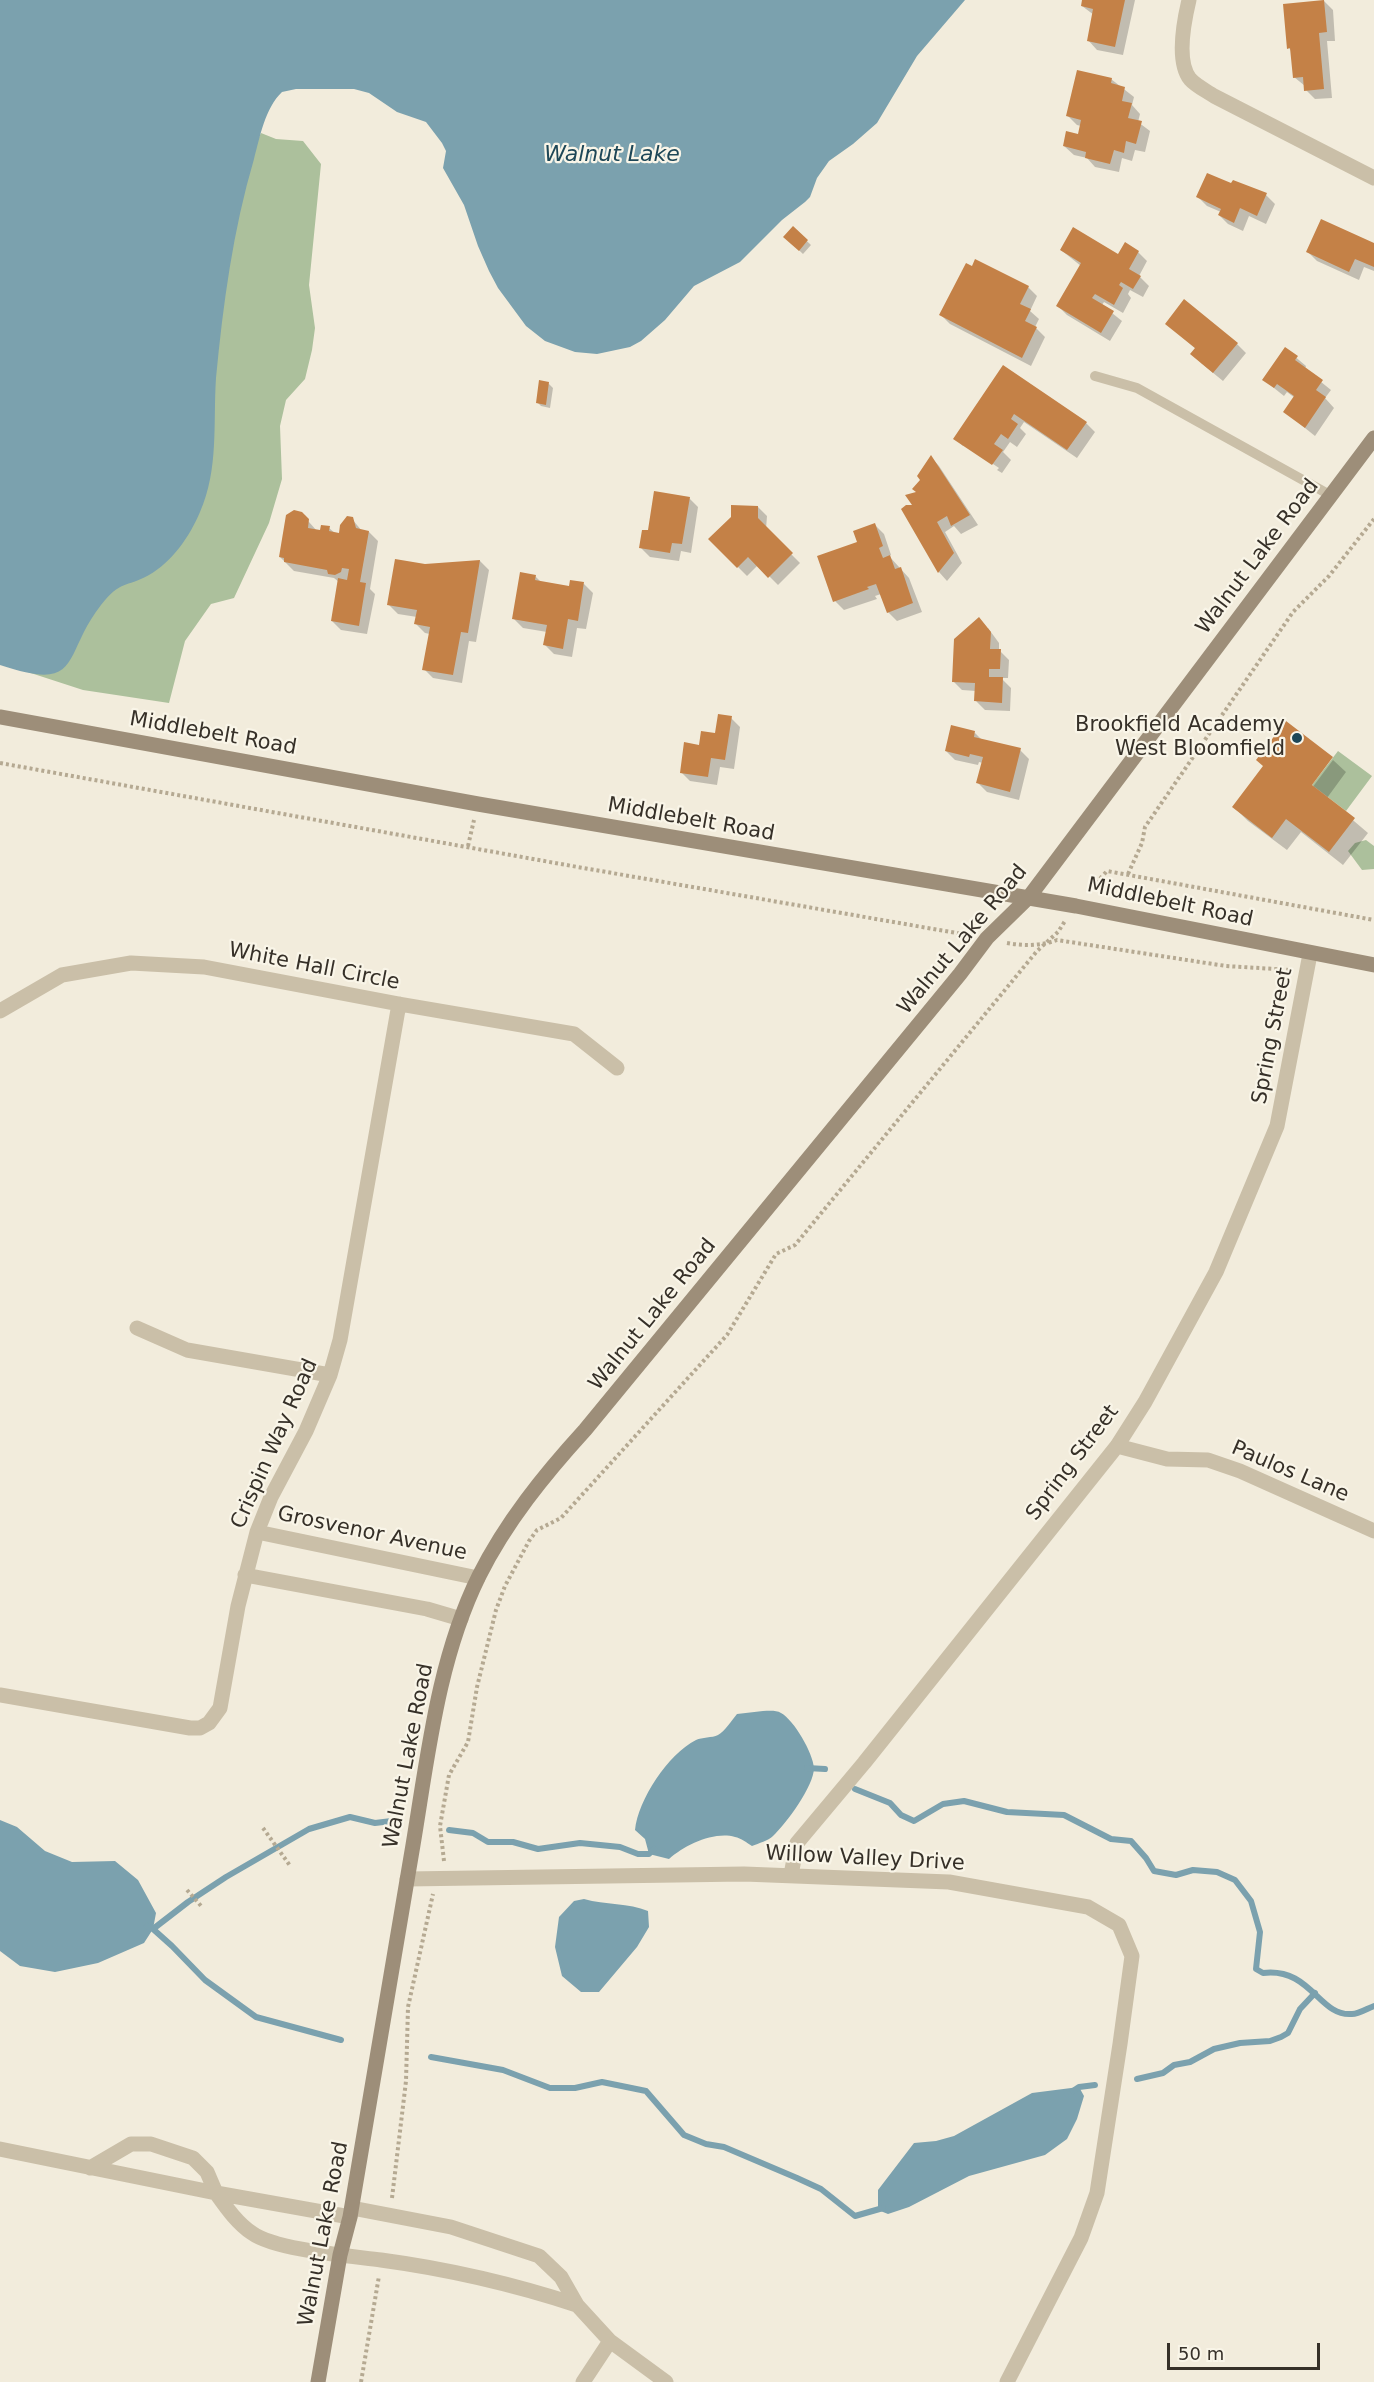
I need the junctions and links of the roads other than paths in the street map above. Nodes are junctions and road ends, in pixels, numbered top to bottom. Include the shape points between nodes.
1 (1189, 0) edge
2 (1374, 178) edge
3 (1095, 376) dead end
4 (1374, 438) edge
5 (1330, 495) junction
6 (0, 717) edge
7 (1029, 897) junction
8 (1310, 954) junction
9 (1374, 965) edge
10 (399, 1005) junction
11 (0, 1011) edge
12 (616, 1068) dead end
13 (137, 1328) dead end
14 (330, 1375) junction
15 (1118, 1446) junction
16 (1374, 1531) edge
17 (257, 1532) junction
18 (245, 1575) junction
19 (478, 1578) junction
20 (461, 1619) junction
21 (0, 1695) edge
22 (791, 1875) junction
23 (407, 1879) junction
24 (0, 2149) edge
25 (90, 2168) junction
26 (216, 2193) junction
27 (351, 2213) junction
28 (340, 2255) junction
29 (577, 2305) junction
30 (610, 2341) junction
31 (318, 2382) edge
32 (583, 2382) edge
33 (666, 2382) edge
34 (1006, 2382) edge

1 - 2 street via 1182,53 1190,79 1214,96
3 - 5 lane via 1137,388
4 - 5 street, Walnut Lake Road
5 - 7 street, Walnut Lake Road
6 - 7 street, Middlebelt Road via 478,804
7 - 8 street, Middlebelt Road
7 - 19 street, Walnut Lake Road via 987,938 557,1461 513,1517
8 - 9 street, Middlebelt Road
8 - 15 street, Spring Street via 1277,1126 1216,1272
10 - 11 street, White Hall Circle via 204,967 131,963 62,975
10 - 12 street, White Hall Circle via 574,1034
10 - 14 street, Crispin Way Road via 340,1340
13 - 14 street via 187,1350
14 - 17 street, Crispin Way Road
15 - 16 street, Paulos Lane via 1167,1459 1208,1460
15 - 22 street, Spring Street via 797,1844
17 - 18 street, Crispin Way Road
17 - 19 street, Grosvenor Avenue
18 - 20 street
18 - 21 street, Crispin Way Road via 220,1708 200,1728
19 - 20 street, Walnut Lake Road
20 - 23 street, Walnut Lake Road via 442,1688
22 - 23 street, Willow Valley Drive
22 - 34 street, Willow Valley Drive via 949,1882 1088,1907 1119,1925 1132,1956 1097,2193 1081,2238
23 - 27 street, Walnut Lake Road
24 - 25 street
25 - 26 street
25 - 26 street via 131,2144 151,2144 193,2158 207,2172
26 - 27 street
26 - 28 street via 253,2234
27 - 28 street, Walnut Lake Road
27 - 29 street via 389,2215 451,2227 539,2256 561,2277
28 - 29 street via 523,2287
28 - 31 street, Walnut Lake Road
29 - 30 street
30 - 32 street
30 - 33 street

